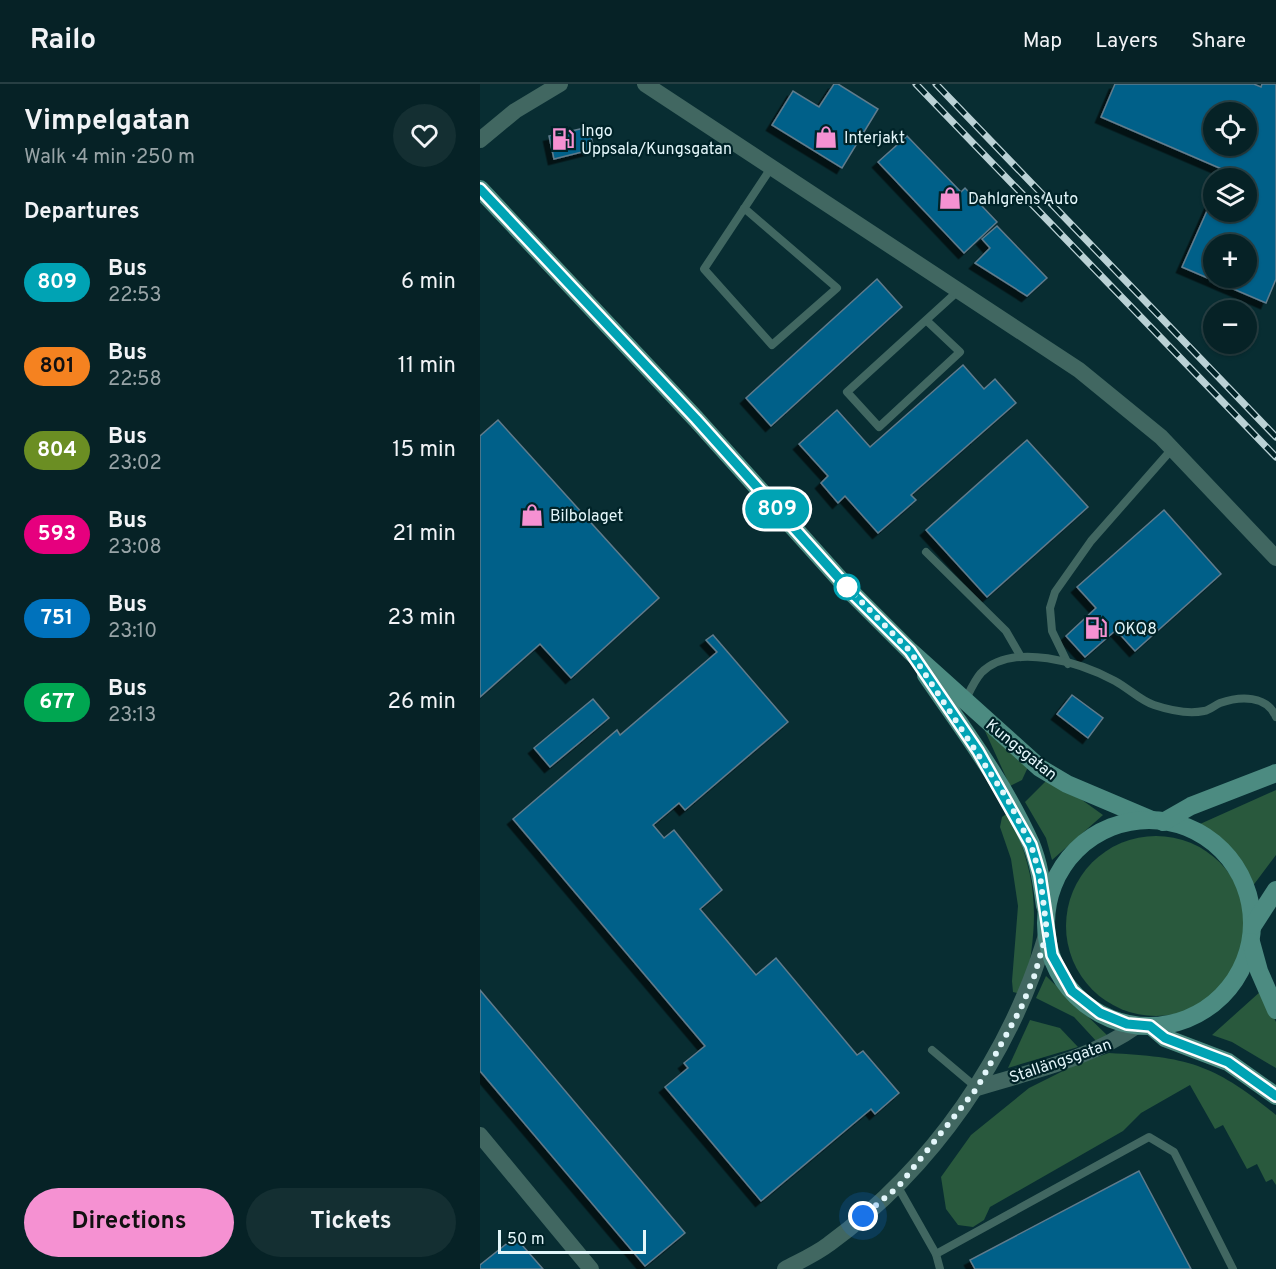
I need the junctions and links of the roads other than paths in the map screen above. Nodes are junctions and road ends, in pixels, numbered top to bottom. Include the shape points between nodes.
1 (560, 84) edge
2 (645, 84) edge
3 (480, 140) edge
4 (771, 168) junction
5 (480, 189) edge
6 (744, 208) junction
7 (958, 291) junction
8 (926, 320) junction
9 (1172, 449) junction
10 (926, 552) dead end
11 (1276, 558) edge
12 (910, 651) junction
13 (1021, 657) junction
14 (1068, 664) junction
15 (965, 701) junction
16 (1276, 717) edge
17 (1275, 771) edge
18 (1157, 821) junction
19 (1276, 890) edge
20 (1047, 926) junction
21 (1251, 934) junction
22 (1276, 1010) edge
23 (1144, 1025) junction
24 (932, 1050) dead end
25 (977, 1088) junction
26 (1276, 1096) edge
27 (480, 1135) edge
28 (898, 1187) junction
29 (936, 1254) junction
30 (591, 1269) edge
31 (785, 1269) edge
32 (940, 1269) edge
33 (1233, 1269) edge

1 - 3 street via 515,111
2 - 4 street
4 - 6 lane
4 - 7 street
5 - 12 main road, Kungsgatan
6 - 6 lane via 704,269 772,345 837,288
7 - 8 lane
7 - 9 street via 1118,399
8 - 8 lane via 847,392 879,427 960,352
9 - 11 street
9 - 14 lane via 1091,541 1055,592 1050,608 1052,631
10 - 13 lane via 1006,631
12 - 15 main road, Kungsgatan
12 - 20 main road, Kungsgatan via 978,751 1031,845 1040,875
13 - 14 lane via 1046,657
13 - 15 lane via 982,672
14 - 16 lane via 1114,681 1153,705 1186,712 1206,711 1249,698 1263,702
15 - 18 main road, Kungsgatan via 1040,768 1067,784
17 - 18 main road
18 - 20 main road via 1117,825 1080,848 1056,879
18 - 21 main road via 1198,832 1226,854 1247,891
19 - 21 main road
20 - 23 main road via 1052,955 1072,991 1100,1013
20 - 25 street, Stallängsgatan via 1034,977 1021,1008
21 - 22 main road via 1259,971
21 - 23 main road via 1236,978 1207,1008 1189,1018
23 - 25 street, Stallängsgatan via 1090,1053
23 - 26 main road via 1165,1038 1228,1062
24 - 25 lane
25 - 28 street, Stallängsgatan
27 - 30 street
28 - 29 lane
28 - 31 street, Stallängsgatan via 828,1245
29 - 32 lane
29 - 33 lane via 1149,1137 1174,1152

